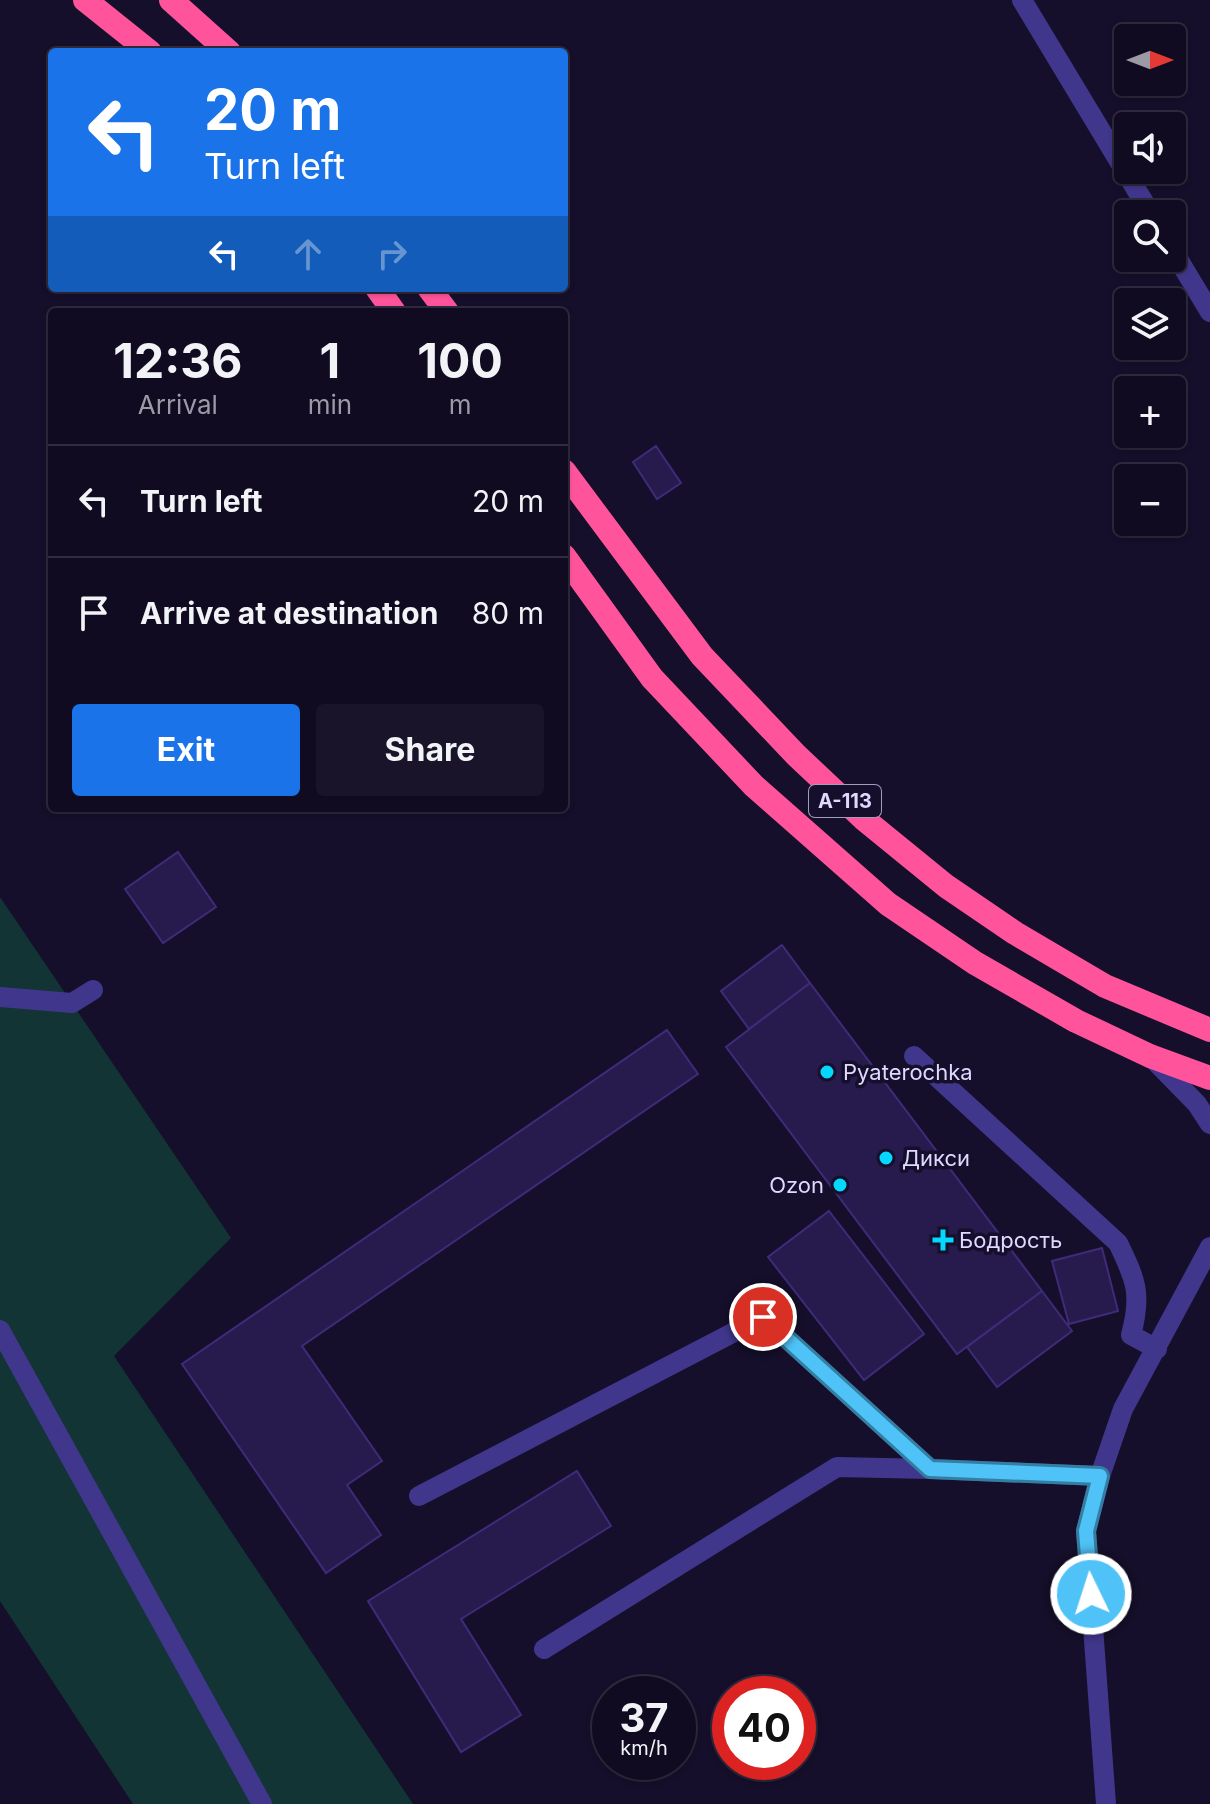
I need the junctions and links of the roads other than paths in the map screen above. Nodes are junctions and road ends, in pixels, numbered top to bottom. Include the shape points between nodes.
1 (85, 0) edge
2 (171, 0) edge
3 (1022, 0) edge
4 (145, 48) edge
5 (225, 48) edge
6 (1143, 200) edge
7 (1186, 272) edge
8 (1210, 312) edge
9 (568, 476) edge
10 (568, 562) edge
11 (93, 990) dead end
12 (0, 997) edge
13 (1210, 1030) edge
14 (914, 1056) dead end
15 (1150, 1056) junction
16 (1210, 1078) edge
17 (1210, 1124) edge
18 (1210, 1247) edge
19 (0, 1330) edge
20 (1157, 1349) junction
21 (930, 1469) junction
22 (1100, 1476) junction
23 (419, 1496) dead end
24 (544, 1649) dead end
25 (262, 1804) edge
26 (1106, 1804) edge

1 - 4 highway
2 - 5 highway
3 - 6 street
7 - 8 street
9 - 13 highway, А-113 via 702,656 865,820 1015,933 1105,986
10 - 15 highway, А-113 via 652,678 754,786 888,904 975,963
11 - 12 street via 72,1003
14 - 20 street via 1118,1243 1135,1279 1138,1310 1131,1335
15 - 16 highway, А-113
15 - 17 street
18 - 20 street
19 - 25 street
20 - 22 street via 1123,1409
21 - 22 street
21 - 23 street via 763,1317
21 - 24 street via 837,1467
22 - 26 street via 1086,1531

